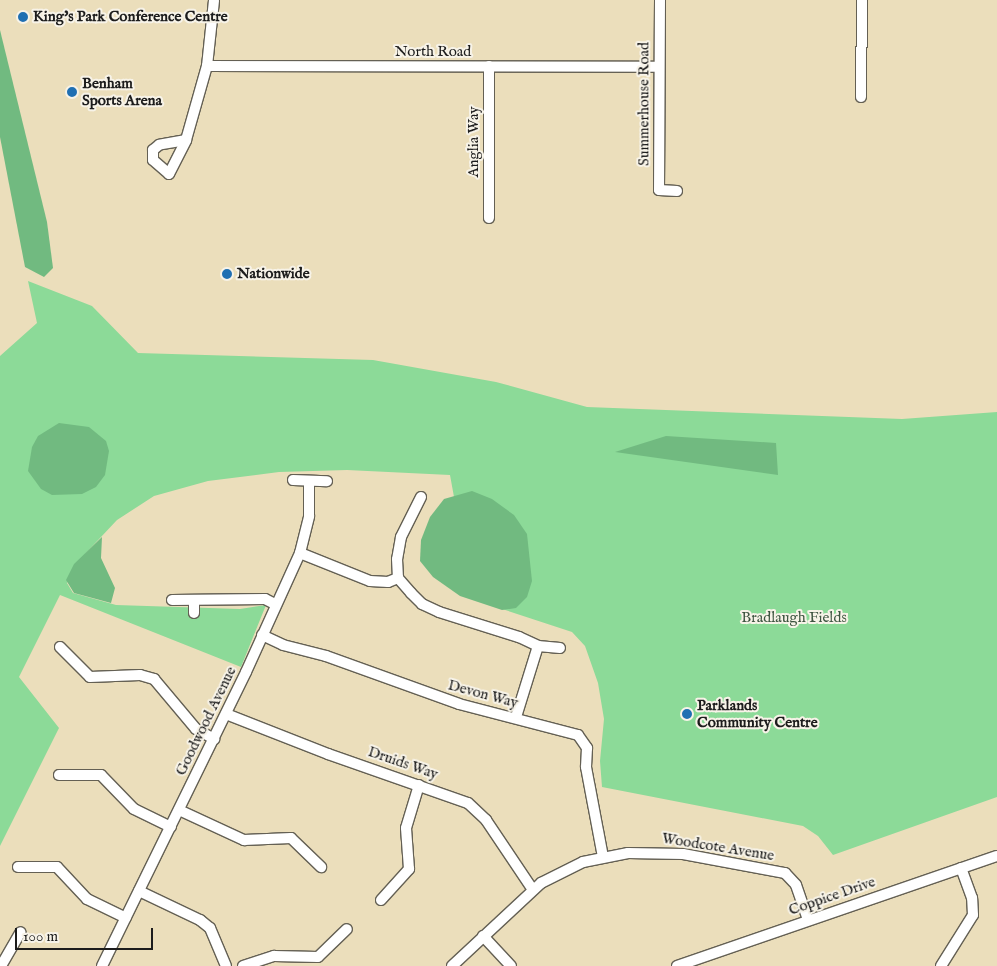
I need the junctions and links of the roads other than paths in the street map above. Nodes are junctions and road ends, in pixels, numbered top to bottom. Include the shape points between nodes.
1 (214, 0) edge
2 (660, 0) edge
3 (862, 0) edge
4 (207, 66) junction
5 (489, 66) junction
6 (658, 67) junction
7 (860, 98) dead end
8 (186, 140) dead end
9 (677, 191) dead end
10 (489, 218) dead end
11 (293, 480) dead end
12 (309, 481) junction
13 (326, 481) dead end
14 (421, 498) dead end
15 (300, 553) junction
16 (398, 578) junction
17 (172, 600) dead end
18 (194, 600) junction
19 (275, 604) junction
20 (194, 613) dead end
21 (262, 635) junction
22 (538, 646) junction
23 (60, 647) dead end
24 (560, 648) dead end
25 (226, 714) junction
26 (516, 718) junction
27 (214, 739) junction
28 (59, 775) dead end
29 (419, 785) junction
30 (180, 810) junction
31 (171, 827) junction
32 (997, 856) edge
33 (603, 857) junction
34 (321, 866) dead end
35 (18, 867) dead end
36 (961, 868) junction
37 (533, 890) junction
38 (139, 891) junction
39 (381, 900) dead end
40 (126, 918) junction
41 (808, 920) junction
42 (347, 929) dead end
43 (21, 932) dead end
44 (483, 936) junction
45 (1, 966) edge
46 (102, 966) edge
47 (226, 966) edge
48 (243, 966) edge
49 (452, 966) edge
50 (512, 966) edge
51 (677, 966) edge
52 (940, 966) edge

1 - 4 street
2 - 6 street, Summerhouse Road
3 - 7 street
4 - 5 street, North Road
4 - 8 street
5 - 6 street, North Road
5 - 10 street, Anglia Way
6 - 9 street, Summerhouse Road via 659,190
11 - 12 street
12 - 13 street
12 - 15 street, Goodwood Avenue via 309,516
14 - 16 street via 401,537
15 - 16 street via 370,581 388,582
15 - 19 street, Goodwood Avenue
16 - 22 street via 422,604 430,608
17 - 18 street
18 - 19 street via 265,599
18 - 20 street
19 - 21 street, Goodwood Avenue
21 - 25 street, Goodwood Avenue
21 - 26 street, Devon Way via 459,704
22 - 24 street
22 - 26 street
23 - 27 street via 90,677 140,676 154,679 196,730
25 - 27 street, Goodwood Avenue
25 - 29 street, Druids Way
26 - 33 street, Devon Way via 547,729 569,732 586,741 586,768
27 - 30 street, Goodwood Avenue
28 - 31 street via 101,775 134,809
29 - 37 street, Druids Way via 453,796 475,808
29 - 39 street via 406,828 409,869
30 - 31 street, Goodwood Avenue
30 - 34 street via 244,840 291,838
31 - 38 street, Goodwood Avenue
32 - 36 street, Coppice Drive
33 - 37 street, Woodcote Avenue via 572,866
33 - 41 street, Woodcote Avenue via 663,852 785,873 796,885
35 - 40 street via 57,867 87,898
36 - 41 street, Coppice Drive
36 - 52 street via 972,898 973,915
37 - 44 street, Woodcote Avenue
38 - 40 street, Goodwood Avenue
38 - 47 street via 210,928
40 - 46 street, Goodwood Avenue
41 - 51 street, Coppice Drive
42 - 48 street via 318,958 274,956
43 - 45 street
44 - 49 street, Woodcote Avenue
44 - 50 street

